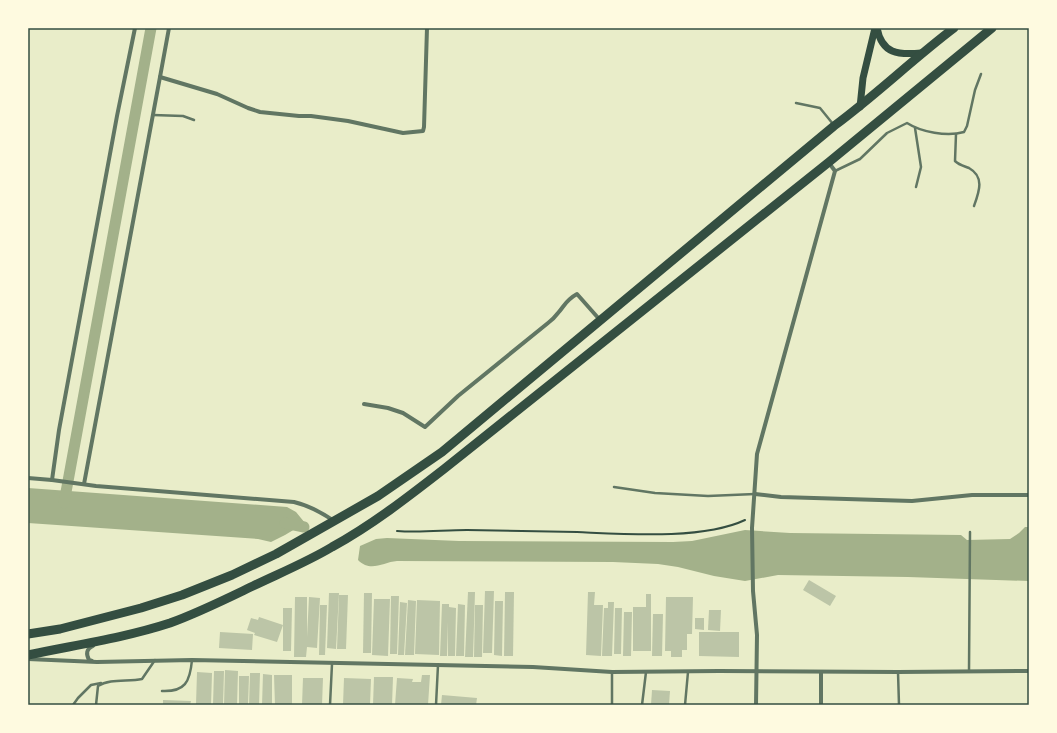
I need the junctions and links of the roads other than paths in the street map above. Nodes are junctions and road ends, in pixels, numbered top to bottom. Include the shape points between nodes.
1 (135, 28) edge
2 (168, 28) edge
3 (427, 28) edge
4 (876, 28) edge
5 (954, 28) edge
6 (992, 28) edge
7 (921, 53) junction
8 (981, 74) dead end
9 (160, 77) junction
10 (796, 103) dead end
11 (860, 107) junction
12 (153, 115) junction
13 (194, 120) dead end
14 (834, 126) junction
15 (915, 128) junction
16 (956, 134) junction
17 (829, 162) junction
18 (835, 171) junction
19 (916, 187) dead end
20 (974, 206) dead end
21 (600, 320) junction
22 (364, 404) dead end
23 (28, 478) edge
24 (52, 480) junction
25 (81, 484) junction
26 (614, 488) dead end
27 (755, 494) junction
28 (1029, 495) edge
29 (331, 523) junction
30 (970, 532) dead end
31 (28, 634) edge
32 (118, 636) junction
33 (28, 655) edge
34 (28, 659) edge
35 (155, 660) junction
36 (192, 660) junction
37 (97, 662) junction
38 (332, 664) junction
39 (438, 665) junction
40 (646, 671) junction
41 (688, 671) junction
42 (1029, 671) edge
43 (612, 672) junction
44 (756, 672) junction
45 (821, 672) junction
46 (898, 672) junction
47 (969, 672) junction
48 (104, 682) junction
49 (162, 691) dead end
50 (73, 705) edge
51 (96, 705) edge
52 (330, 705) edge
53 (436, 705) edge
54 (612, 705) edge
55 (642, 705) edge
56 (685, 705) edge
57 (756, 705) edge
58 (821, 705) edge
59 (899, 705) edge

1 - 24 street via 59,430
2 - 9 street
3 - 9 street via 423,131 403,133 348,121 260,112 217,94
4 - 7 main road via 883,46 904,54
4 - 11 main road via 863,78
5 - 7 highway
6 - 17 highway
7 - 11 highway
8 - 16 lane via 974,90 967,126 964,132
9 - 12 street
10 - 14 lane via 820,108
11 - 14 highway
12 - 13 lane via 182,116
12 - 25 street
14 - 21 highway
15 - 16 lane
15 - 18 lane via 907,123 887,133 860,159
15 - 19 lane via 921,167
16 - 20 lane via 955,161 958,165 971,170 980,181
17 - 18 street
17 - 32 highway via 401,503 322,553 229,598 170,622
18 - 27 street via 757,454
21 - 22 street via 577,294 565,303 548,323 458,396 425,427 403,413
21 - 29 highway via 442,452 378,496
23 - 24 street
24 - 25 street
25 - 29 street via 294,502 319,510
26 - 27 lane via 708,496
27 - 28 street via 912,501
27 - 44 street via 752,528 757,635
29 - 31 highway via 276,554 182,595 100,619
30 - 47 lane
32 - 33 highway
32 - 37 street via 90,647 87,656 89,660
34 - 37 street
35 - 36 street
35 - 37 street
35 - 48 lane via 142,679
36 - 38 street
36 - 49 lane via 191,672 182,688 174,692
38 - 39 street
38 - 52 lane
39 - 43 street
39 - 53 lane
40 - 41 street
40 - 43 street
40 - 55 lane
41 - 44 street
41 - 56 lane
42 - 47 street
43 - 54 lane
44 - 45 street
44 - 57 street
45 - 46 street
45 - 58 street
46 - 47 street
46 - 59 lane
48 - 50 lane via 91,685
48 - 51 lane via 98,686

